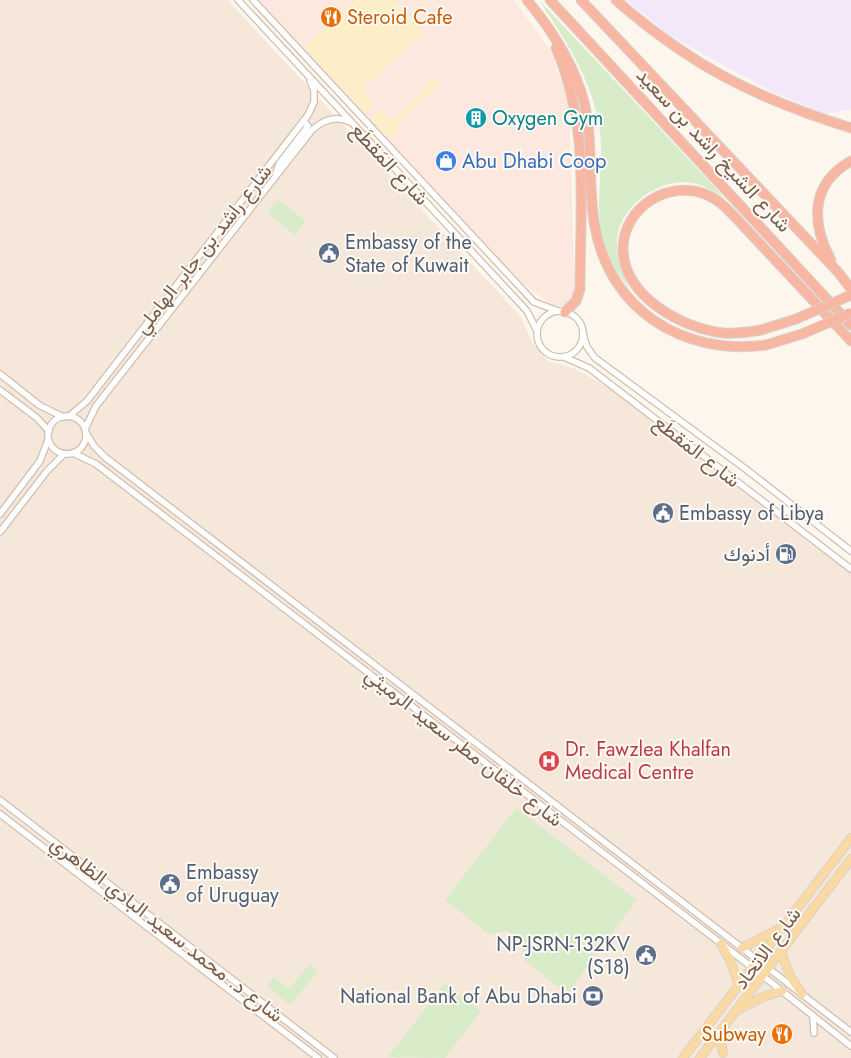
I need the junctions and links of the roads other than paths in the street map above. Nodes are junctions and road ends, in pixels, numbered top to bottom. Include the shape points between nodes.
1 (254, 0) edge
2 (527, 0) edge
3 (550, 0) edge
4 (581, 0) edge
5 (616, 0) edge
6 (240, 2) edge
7 (269, 17) junction
8 (548, 27) junction
9 (305, 72) junction
10 (303, 121) junction
11 (355, 125) junction
12 (851, 128) edge
13 (851, 161) edge
14 (273, 180) junction
15 (838, 272) junction
16 (851, 289) edge
17 (851, 295) edge
18 (562, 312) junction
19 (851, 313) edge
20 (851, 324) edge
21 (537, 331) junction
22 (583, 334) junction
23 (851, 341) edge
24 (564, 356) junction
25 (0, 374) edge
26 (0, 390) edge
27 (66, 417) junction
28 (85, 431) junction
29 (49, 434) junction
30 (73, 453) junction
31 (64, 454) junction
32 (0, 514) edge
33 (0, 532) edge
34 (214, 541) junction
35 (208, 550) junction
36 (851, 551) edge
37 (851, 568) edge
38 (0, 800) edge
39 (0, 814) edge
40 (22, 817) junction
41 (15, 825) junction
42 (851, 838) edge
43 (851, 859) edge
44 (633, 864) junction
45 (626, 872) junction
46 (785, 925) junction
47 (722, 944) junction
48 (742, 948) junction
49 (781, 952) junction
50 (758, 961) junction
51 (753, 968) junction
52 (768, 968) junction
53 (762, 976) junction
54 (739, 986) junction
55 (782, 991) junction
56 (802, 994) junction
57 (736, 1011) junction
58 (813, 1016) junction
59 (719, 1032) junction
60 (851, 1032) edge
61 (814, 1033) dead end
62 (851, 1046) edge
63 (723, 1053) dead end
64 (318, 1058) edge
65 (334, 1058) edge
66 (683, 1058) edge
67 (700, 1058) edge

1 - 7 street, شارع المَقطَع
2 - 8 highway
3 - 20 highway, شارع الشيخ راشد بن سعيد
4 - 15 highway, شارع الشيخ راشد بن سعيد
5 - 12 highway via 676,48 716,73 763,97
6 - 7 street via 251,2
6 - 9 street, شارع المَقطَع
7 - 18 street, شارع المَقطَع via 534,302
8 - 18 highway via 570,90 580,135 580,289 576,301
8 - 19 highway, bridge via 572,70 583,100 591,147 594,225 601,255 613,280 632,303 676,333 721,346 744,348 802,334
9 - 10 street, شارع راشد بن جابر الهاملي via 314,90 312,108
9 - 11 street, شارع المَقطَع
10 - 14 street via 308,126 279,164
10 - 27 street, شارع راشد بن جابر الهاملي via 87,401
11 - 14 street, شارع راشد بن جابر الهاملي via 336,119 320,123
11 - 21 street, شارع المَقطَع via 527,311
13 - 15 highway via 825,186 817,210 819,236
14 - 28 street, شارع راشد بن جابر الهاملي via 96,406
15 - 16 highway, شارع الشيخ راشد بن سعيد
17 - 23 highway, bridge via 796,319 761,330 724,333 702,329 661,310 632,280 624,262 627,230 637,212 649,200 663,193 696,191 715,199 735,217
18 - 21 street via 542,319
18 - 22 street via 576,318
21 - 24 street via 542,348 552,356
22 - 24 street via 579,346
22 - 36 street, شارع المَقطَع via 595,358
24 - 37 street, شارع المَقطَع via 589,368
25 - 27 street via 39,404
26 - 29 street via 37,418
27 - 28 street via 78,420
27 - 29 street via 54,422
28 - 30 street via 82,447
28 - 34 street, شارع خلفان مطر سعيد الرميثي via 105,456
29 - 31 street via 54,448
29 - 32 street via 40,461
30 - 31 street
30 - 35 street, شارع خلفان مطر سعيد الرميثي via 96,464
31 - 33 street
34 - 35 street
34 - 44 street, شارع خلفان مطر سعيد الرميثي
35 - 45 street, شارع خلفان مطر سعيد الرميثي
38 - 40 street, شارع د. محمد سعيد البادي الظاهري
39 - 41 street, شارع د. محمد سعيد البادي الظاهري
40 - 41 street
40 - 65 street, شارع د. محمد سعيد البادي الظاهري
41 - 64 street, شارع د. محمد سعيد البادي الظاهري
42 - 46 main road, شارع الاتحاد
43 - 49 main road, شارع الاتحاد
44 - 45 street
44 - 48 street, شارع خلفان مطر سعيد الرميثي
45 - 47 street, شارع خلفان مطر سعيد الرميثي
46 - 48 main road via 766,938
46 - 50 main road, شارع الاتحاد
47 - 51 street, شارع خلفان مطر سعيد الرميثي
47 - 54 main road
48 - 50 street, شارع خلفان مطر سعيد الرميثي
49 - 52 main road, شارع الاتحاد
49 - 56 main road via 790,976
50 - 51 main road, شارع الاتحاد
50 - 52 street, شارع خلفان مطر سعيد الرميثي
51 - 53 street, شارع خلفان مطر سعيد الرميثي
51 - 54 main road, شارع الاتحاد
52 - 53 main road, شارع الاتحاد
52 - 56 street, شارع خلفان مطر سعيد الرميثي
53 - 55 street, شارع خلفان مطر سعيد الرميثي
53 - 57 main road, شارع الاتحاد
54 - 66 main road, شارع الاتحاد
55 - 57 main road
55 - 58 street, شارع خلفان مطر سعيد الرميثي
56 - 60 street, شارع خلفان مطر سعيد الرميثي
57 - 59 main road, شارع الاتحاد
58 - 61 street
58 - 62 street, شارع خلفان مطر سعيد الرميثي
59 - 63 main road
59 - 67 main road, شارع الاتحاد

